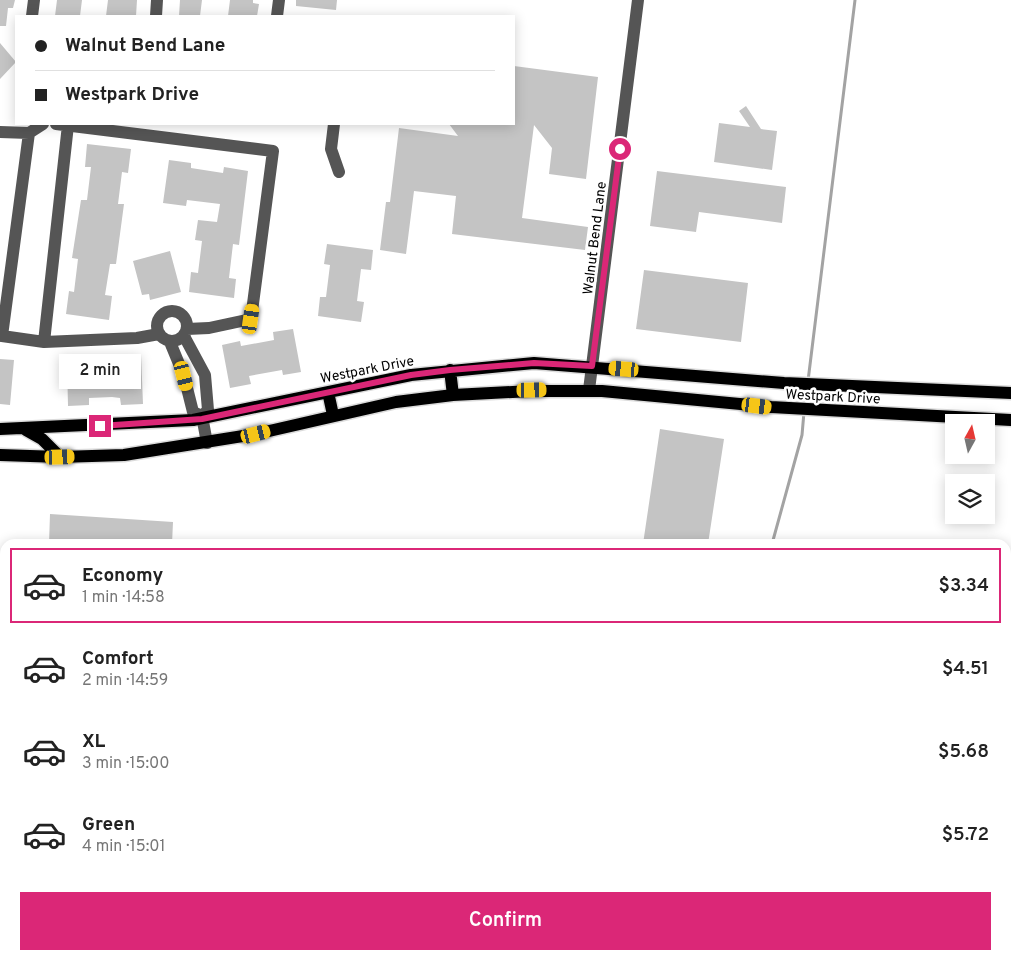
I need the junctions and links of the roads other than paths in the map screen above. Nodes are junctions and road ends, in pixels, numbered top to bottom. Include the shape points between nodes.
1 (34, 0) edge
2 (158, 0) edge
3 (279, 0) edge
4 (638, 0) edge
5 (32, 15) edge
6 (156, 15) edge
7 (277, 15) edge
8 (15, 125) edge
9 (42, 125) edge
10 (62, 125) edge
11 (334, 125) edge
12 (3, 132) edge
13 (29, 133) junction
14 (339, 172) dead end
15 (185, 333) junction
16 (159, 334) junction
17 (44, 342) junction
18 (170, 342) junction
19 (592, 366) junction
20 (450, 370) junction
21 (589, 390) junction
22 (328, 392) junction
23 (1011, 393) edge
24 (453, 395) junction
25 (333, 415) junction
26 (202, 417) junction
27 (1011, 420) edge
28 (0, 429) edge
29 (26, 430) junction
30 (207, 443) junction
31 (0, 455) edge
32 (60, 457) junction

1 - 5 street
2 - 6 street
3 - 7 street
4 - 19 street, Walnut Bend Lane
8 - 12 street
9 - 13 street
10 - 15 street via 273,151 251,319
10 - 17 street
11 - 14 street via 331,150
12 - 13 street
13 - 17 street via 2,336
15 - 16 street via 184,317 170,311 158,320
15 - 18 street
15 - 26 street via 205,375 208,410
16 - 17 street
16 - 18 street
18 - 26 street via 184,376 193,412
19 - 20 main road, Westpark Drive via 534,363
19 - 21 street, Walnut Bend Lane
19 - 23 main road, Westpark Drive via 784,383
20 - 22 main road, Westpark Drive
20 - 24 main road
21 - 24 main road, Westpark Drive
21 - 27 main road, Westpark Drive via 771,408
22 - 25 main road
22 - 26 main road, Westpark Drive
24 - 25 main road, Westpark Drive
25 - 30 main road, Westpark Drive
26 - 29 main road, Westpark Drive
26 - 30 street
28 - 29 main road, Westpark Drive
29 - 32 main road via 42,439
30 - 32 main road, Westpark Drive via 124,455
31 - 32 main road, Westpark Drive

